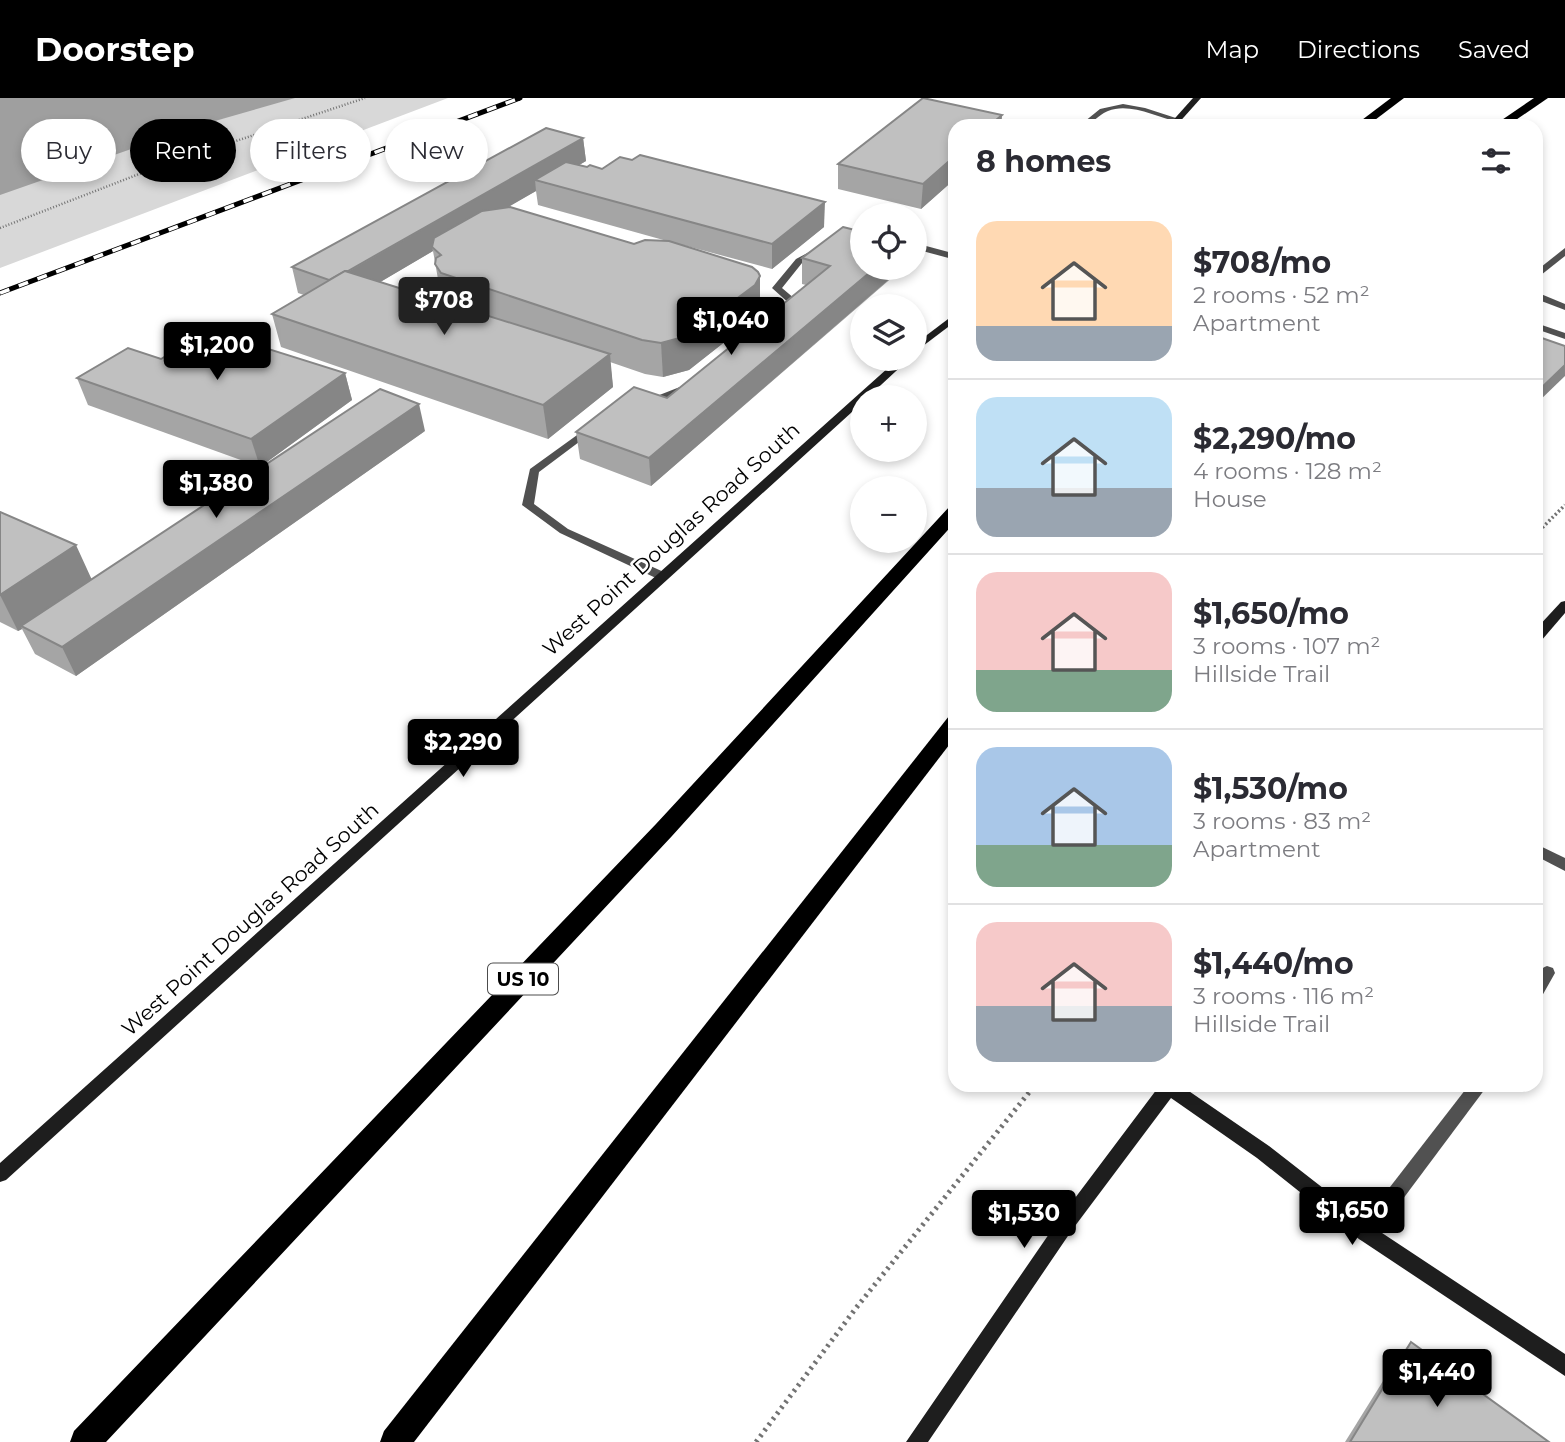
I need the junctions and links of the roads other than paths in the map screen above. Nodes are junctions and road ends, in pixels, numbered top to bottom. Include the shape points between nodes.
1 (1197, 98) edge
2 (1398, 98) edge
3 (1530, 98) edge
4 (1542, 98) edge
5 (1092, 119) edge
6 (1163, 119) edge
7 (1179, 119) edge
8 (1370, 119) edge
9 (1505, 119) edge
10 (1508, 119) edge
11 (831, 245) edge
12 (927, 249) edge
13 (1565, 251) edge
14 (948, 255) edge
15 (1543, 270) edge
16 (1543, 298) edge
17 (1565, 307) edge
18 (786, 314) edge
19 (948, 322) edge
20 (1543, 328) edge
21 (1565, 336) edge
22 (927, 339) edge
23 (891, 371) edge
24 (697, 381) edge
25 (633, 408) edge
26 (597, 425) edge
27 (948, 519) edge
28 (662, 576) junction
29 (1565, 605) edge
30 (1543, 630) edge
31 (948, 731) edge
32 (1543, 853) edge
33 (1565, 865) edge
34 (1547, 973) dead end
35 (1543, 980) edge
36 (1165, 1092) edge
37 (1178, 1092) edge
38 (1474, 1092) edge
39 (0, 1174) edge
40 (1366, 1233) junction
41 (1565, 1366) edge
42 (85, 1442) edge
43 (395, 1442) edge
44 (916, 1442) edge

1 - 7 street
2 - 8 highway
3 - 9 highway
4 - 10 highway
5 - 6 lane via 1113,107
11 - 18 lane via 799,261 776,288 797,305
12 - 14 lane
13 - 15 lane
16 - 17 lane
19 - 22 street
20 - 21 lane
23 - 28 street, West Point Douglas Road South
24 - 25 lane
26 - 28 lane via 534,471 528,505 564,531
27 - 42 highway, US 10 via 664,830
28 - 39 street, West Point Douglas Road South
29 - 30 street
31 - 43 highway
32 - 33 lane
34 - 35 lane
36 - 44 street via 1066,1224
37 - 40 street
38 - 40 lane
40 - 41 street

